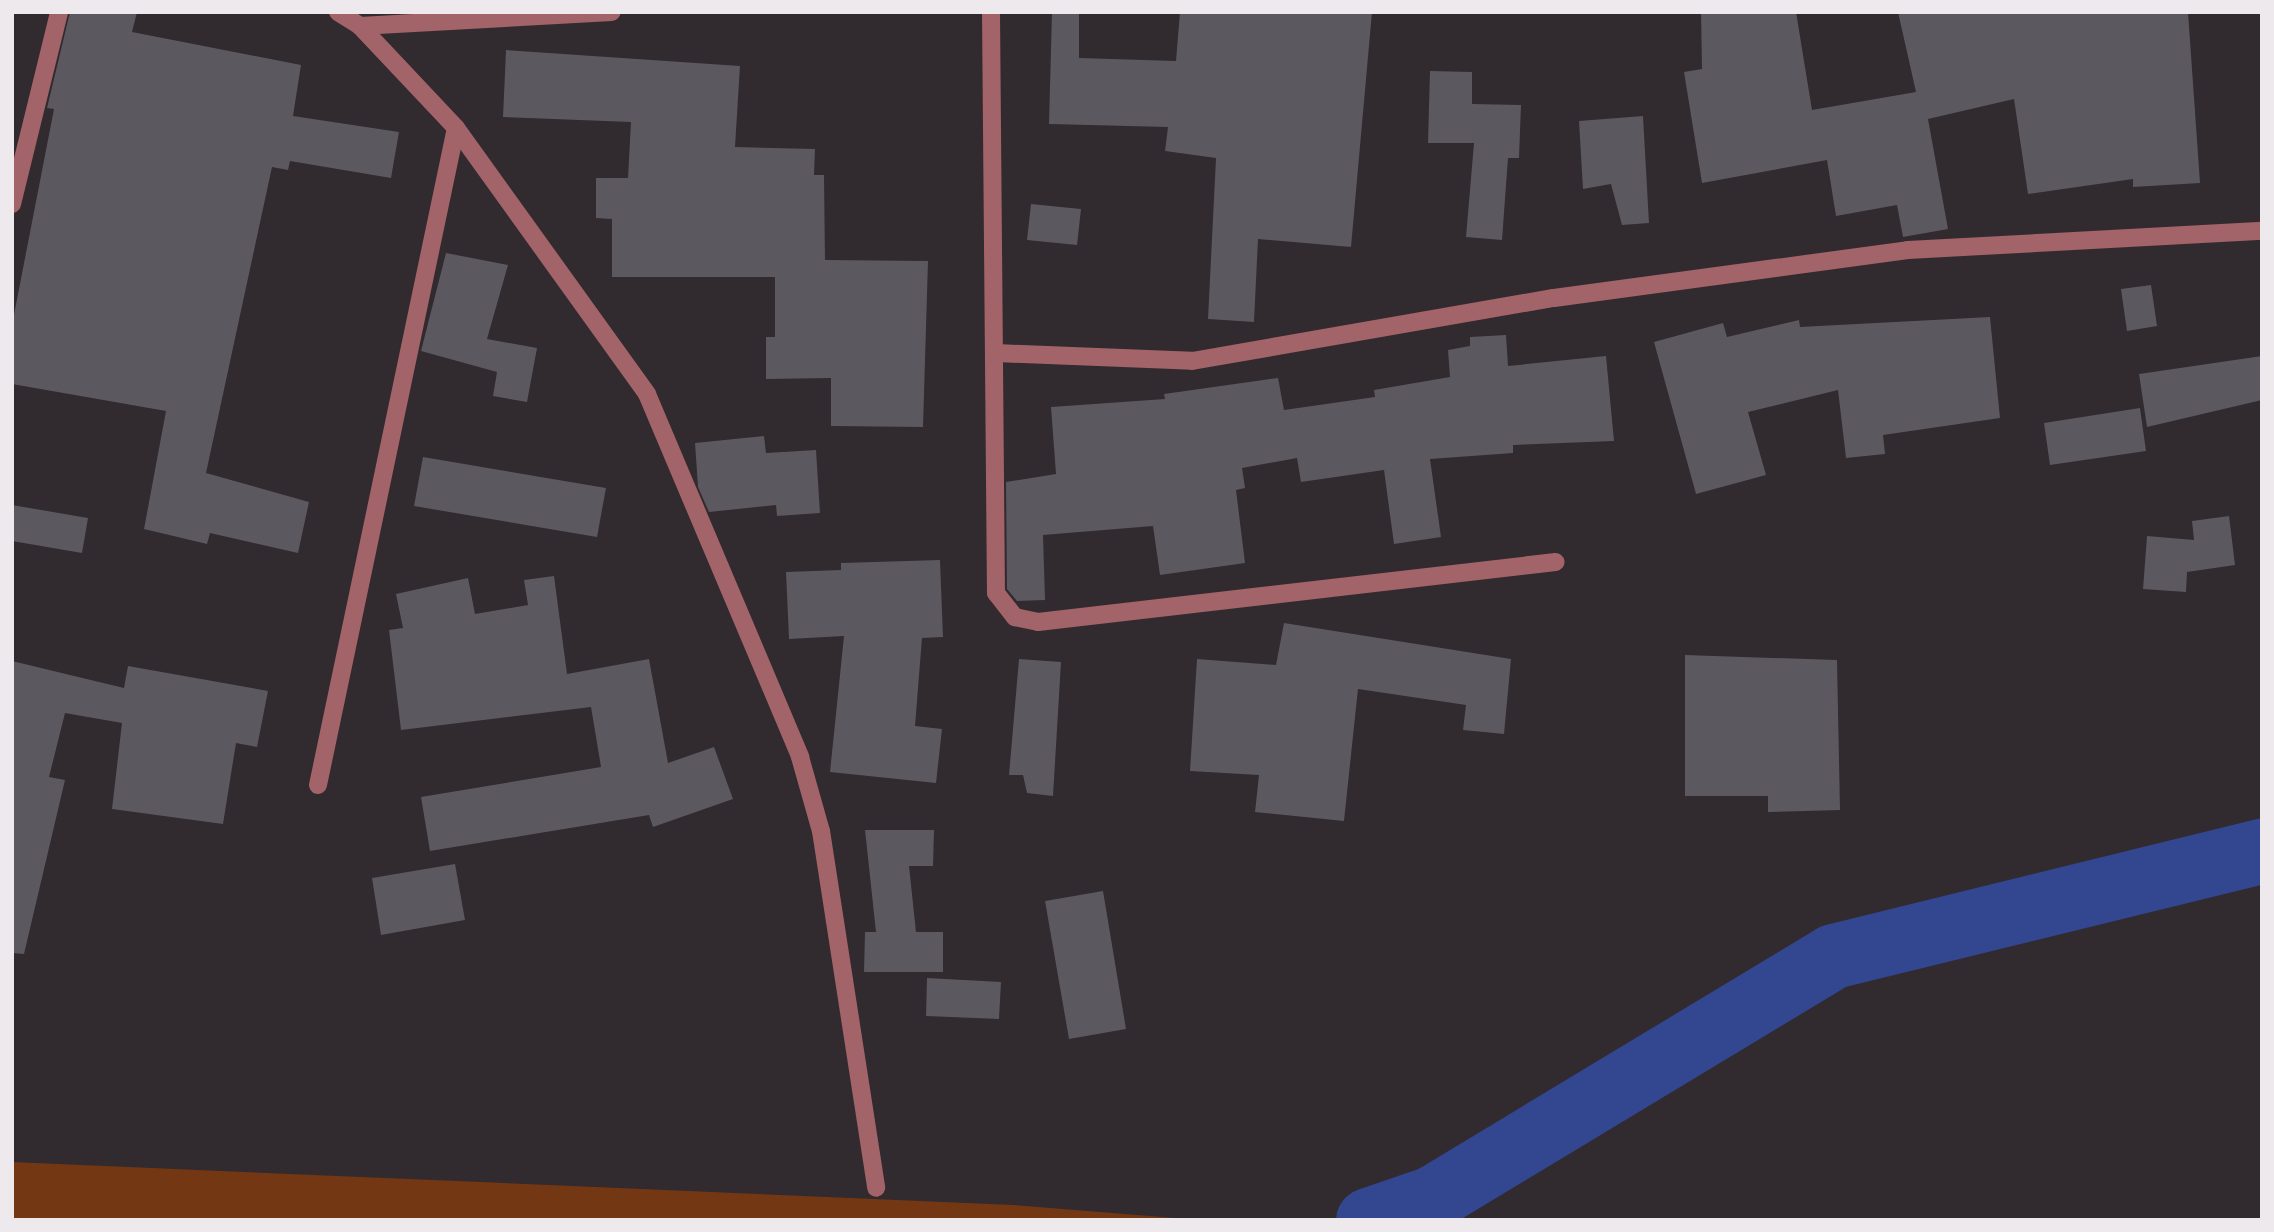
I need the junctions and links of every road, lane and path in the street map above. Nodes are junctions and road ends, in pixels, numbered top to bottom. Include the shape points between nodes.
1 (59, 12) edge
2 (338, 12) edge
3 (612, 12) edge
4 (991, 12) edge
5 (360, 26) junction
6 (456, 128) junction
7 (12, 204) edge
8 (2262, 231) edge
9 (996, 353) junction
10 (1556, 562) dead end
11 (318, 785) dead end
12 (876, 1188) dead end

1 - 7 street
2 - 5 street
3 - 5 street
4 - 9 street
5 - 6 street
6 - 11 street
6 - 12 street via 647,394 800,757 821,831
8 - 9 street via 1908,250 1554,298 1192,361
9 - 10 street via 996,593 1015,617 1038,622

